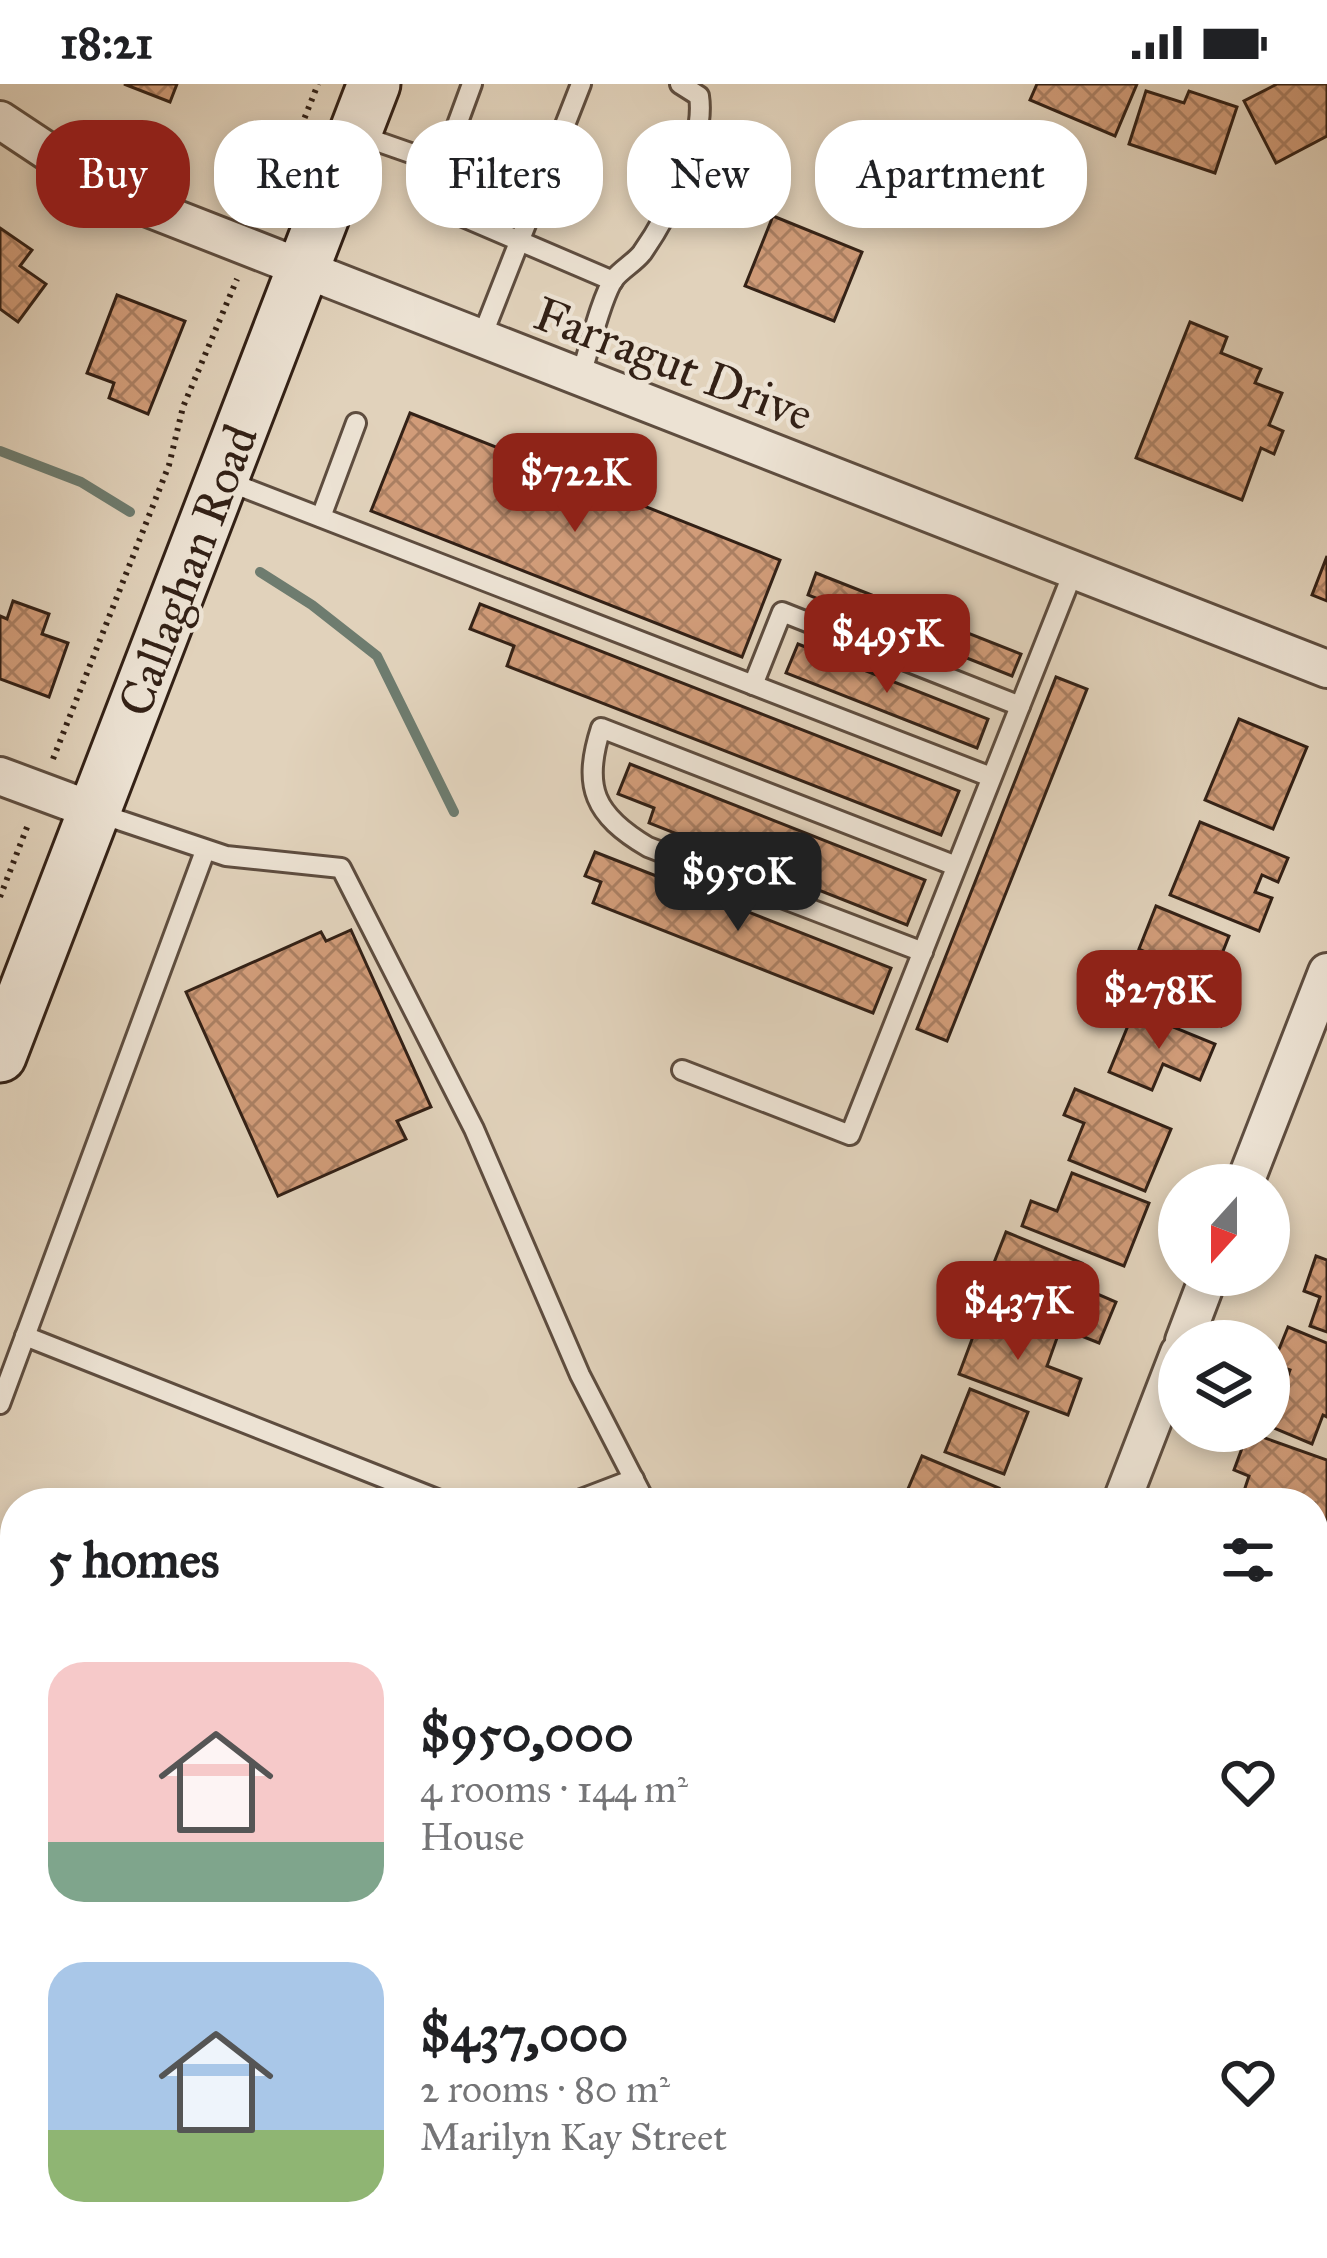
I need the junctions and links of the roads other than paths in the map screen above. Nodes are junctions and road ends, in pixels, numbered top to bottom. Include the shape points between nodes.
1 (374, 84) edge
2 (472, 84) edge
3 (581, 84) edge
4 (680, 84) edge
5 (0, 120) edge
6 (360, 120) edge
7 (458, 120) edge
8 (319, 228) edge
9 (487, 228) edge
10 (520, 243) junction
11 (303, 270) junction
12 (613, 281) junction
13 (481, 339) junction
14 (580, 378) junction
15 (356, 423) dead end
16 (222, 479) junction
17 (321, 517) junction
18 (1074, 570) junction
19 (1327, 669) edge
20 (753, 685) junction
21 (1020, 706) junction
22 (0, 776) edge
23 (992, 777) junction
24 (94, 811) junction
25 (205, 851) junction
26 (956, 866) junction
27 (923, 952) junction
28 (1327, 972) edge
29 (0, 1055) edge
30 (682, 1070) dead end
31 (1252, 1164) edge
32 (25, 1336) junction
33 (0, 1404) edge
34 (1158, 1407) edge
35 (634, 1479) junction
36 (409, 1488) edge
37 (610, 1488) edge
38 (638, 1488) edge
39 (1127, 1488) edge

1 - 6 main road, Callaghan Road
2 - 7 lane
3 - 10 lane
4 - 12 lane via 699,95 697,137 661,224
5 - 11 street, Farragut Drive via 110,194
8 - 11 main road, Callaghan Road
9 - 10 lane
10 - 12 lane
10 - 13 lane
11 - 13 street, Farragut Drive
11 - 16 main road, Callaghan Road
12 - 14 lane
13 - 14 street, Farragut Drive
14 - 18 street, Farragut Drive
15 - 17 lane
16 - 17 lane
16 - 24 main road, Callaghan Road
17 - 20 lane
18 - 19 street, Farragut Drive
18 - 21 lane
20 - 21 lane via 782,612
20 - 23 lane
21 - 23 lane
22 - 24 street
23 - 26 lane
24 - 25 lane
24 - 29 main road, Callaghan Road
25 - 32 lane
25 - 35 lane via 341,868 473,1129
26 - 27 lane
26 - 27 lane via 601,728 590,783 626,834
27 - 30 lane via 850,1136
28 - 31 street
32 - 33 lane
32 - 36 lane
34 - 39 street
35 - 37 lane
35 - 38 lane

